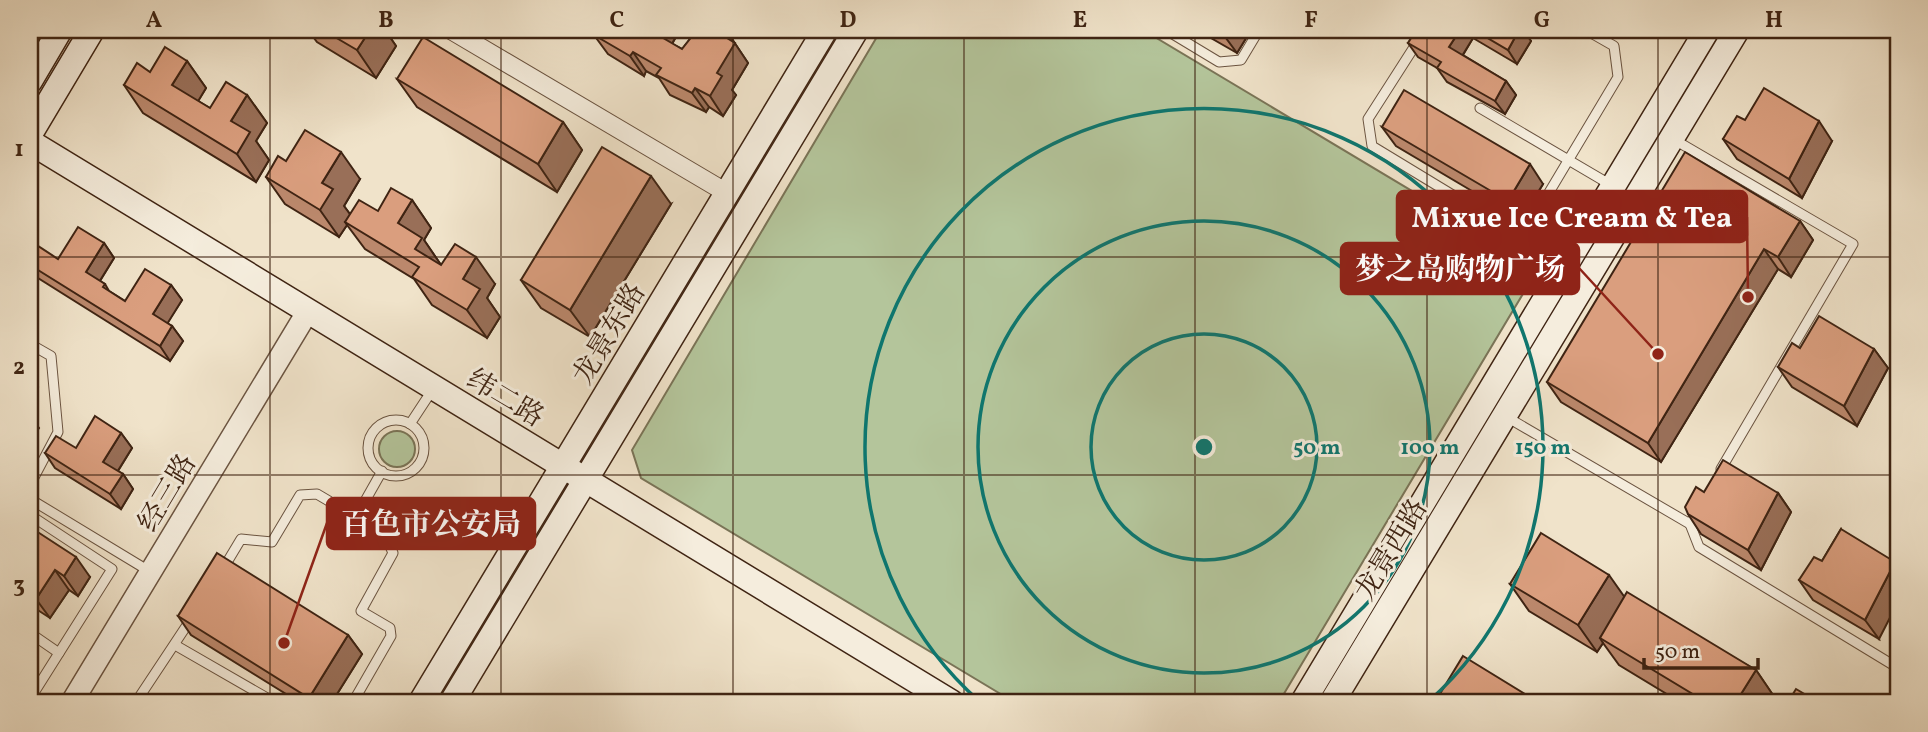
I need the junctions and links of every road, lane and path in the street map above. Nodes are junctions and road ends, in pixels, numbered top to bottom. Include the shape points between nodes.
1 (60, 30) edge
2 (92, 30) edge
3 (451, 30) edge
4 (825, 30) edge
5 (856, 30) edge
6 (1166, 30) edge
7 (1259, 30) edge
8 (1425, 30) edge
9 (1586, 30) edge
10 (1707, 30) edge
11 (1737, 30) edge
12 (30, 81) edge
13 (1480, 108) dead end
14 (30, 134) edge
15 (1671, 138) junction
16 (30, 142) edge
17 (1569, 160) junction
18 (1613, 186) junction
19 (726, 193) junction
20 (1512, 231) junction
21 (1564, 267) junction
22 (308, 311) junction
23 (30, 344) edge
24 (434, 387) junction
25 (1504, 416) junction
26 (410, 424) junction
27 (563, 466) junction
28 (382, 471) junction
29 (1717, 477) edge
30 (586, 480) junction
31 (30, 485) edge
32 (30, 499) edge
33 (1703, 500) edge
34 (30, 515) edge
35 (356, 517) junction
36 (1690, 524) junction
37 (151, 572) junction
38 (219, 574) edge
39 (197, 610) edge
40 (30, 633) edge
41 (175, 645) junction
42 (59, 653) junction
43 (1898, 668) edge
44 (30, 699) edge
45 (72, 702) edge
46 (136, 702) edge
47 (274, 702) edge
48 (354, 702) edge
49 (421, 702) edge
50 (452, 702) edge
51 (951, 702) edge
52 (1303, 702) edge
53 (1332, 702) edge

1 - 12 main road
2 - 14 main road
3 - 19 street
4 - 19 main road, 龙景东路
5 - 30 main road, 龙景东路
6 - 7 lane via 1219,62 1241,60
8 - 20 lane via 1368,119 1372,146
9 - 17 lane via 1614,46 1618,77
10 - 18 main road, 龙景西路
11 - 15 main road, 龙景西路
13 - 17 lane
15 - 25 main road, 龙景西路
15 - 29 lane via 1853,244
16 - 22 main road, 纬二路
17 - 18 lane
17 - 20 lane via 1529,226
18 - 21 main road, 龙景西路
19 - 27 main road, 龙景东路
20 - 21 lane
21 - 52 main road, 龙景西路
22 - 24 main road, 纬二路
22 - 37 street, 经三路
23 - 31 lane via 51,356 58,432
24 - 26 lane
24 - 27 main road, 纬二路
25 - 36 lane
25 - 53 main road, 龙景西路
26 - 28 lane via 386,422 373,432 368,447
26 - 28 lane via 424,444 418,465 400,475
27 - 30 main road, 纬二路
27 - 49 main road, 龙景东路
28 - 35 lane
30 - 50 main road, 龙景东路
30 - 51 main road, 纬二路
32 - 37 lane
33 - 36 lane
34 - 42 lane via 112,569
35 - 38 lane via 317,494 300,495 271,542 241,539
35 - 48 lane via 386,537 393,553 360,611 390,628 391,636
36 - 43 lane via 1699,547
37 - 45 street, 经三路
39 - 41 lane
40 - 42 lane
41 - 46 lane via 165,653
41 - 47 lane
42 - 44 lane

